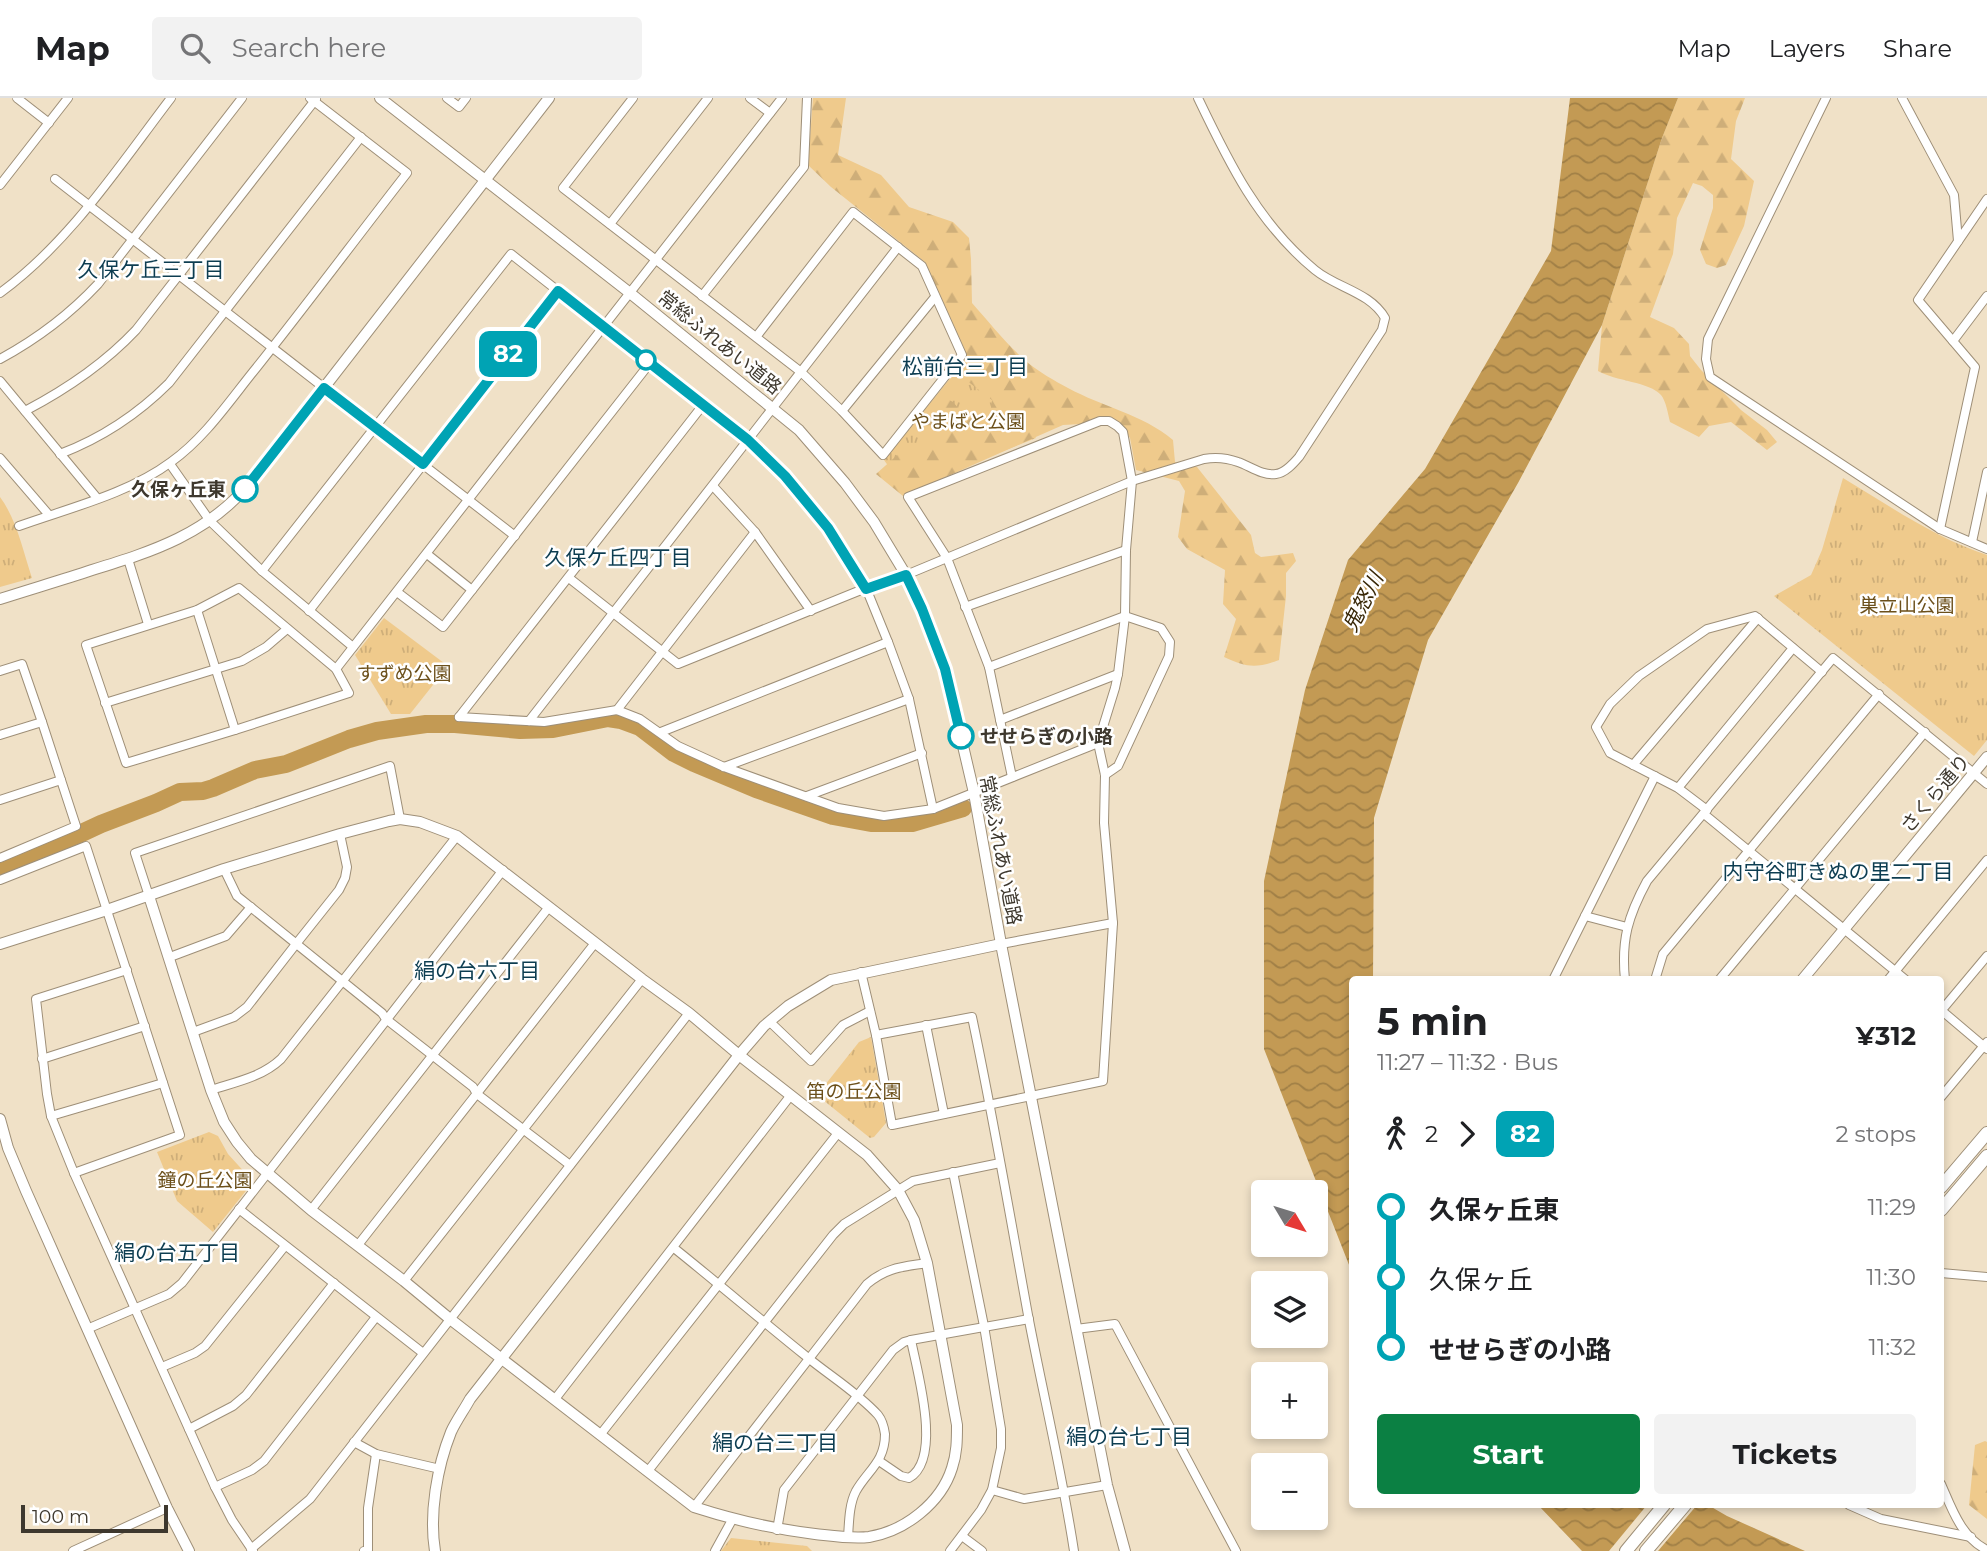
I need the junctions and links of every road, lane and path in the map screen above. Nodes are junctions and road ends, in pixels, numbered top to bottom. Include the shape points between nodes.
1 (17, 98) edge
2 (68, 98) edge
3 (170, 98) edge
4 (242, 98) edge
5 (380, 98) edge
6 (447, 98) edge
7 (466, 98) edge
8 (549, 98) edge
9 (633, 98) edge
10 (708, 98) edge
11 (750, 98) edge
12 (782, 98) edge
13 (807, 98) edge
14 (1198, 98) edge
15 (1826, 98) edge
16 (1902, 98) edge
17 (313, 99) edge
18 (770, 113) junction
19 (48, 123) junction
20 (361, 137) junction
21 (55, 179) dead end
22 (485, 181) junction
23 (0, 185) edge
24 (1987, 200) edge
25 (89, 204) junction
26 (610, 224) junction
27 (133, 240) junction
28 (1958, 241) junction
29 (898, 247) junction
30 (656, 260) junction
31 (178, 275) junction
32 (558, 291) junction
33 (0, 293) edge
34 (630, 293) junction
35 (702, 296) junction
36 (1987, 296) edge
37 (935, 297) junction
38 (225, 312) junction
39 (604, 327) junction
40 (755, 338) junction
41 (1953, 341) junction
42 (272, 347) junction
43 (0, 359) edge
44 (650, 363) junction
45 (1975, 367) junction
46 (1987, 370) edge
47 (801, 372) junction
48 (0, 381) edge
49 (324, 388) junction
50 (703, 405) junction
51 (774, 407) junction
52 (25, 411) junction
53 (842, 411) junction
54 (376, 428) junction
55 (748, 440) junction
56 (60, 454) junction
57 (0, 458) edge
58 (170, 464) junction
59 (423, 464) junction
60 (1987, 472) edge
61 (1132, 481) junction
62 (713, 486) junction
63 (97, 498) junction
64 (469, 501) junction
65 (49, 516) junction
66 (209, 521) junction
67 (19, 526) dead end
68 (1940, 529) junction
69 (755, 532) junction
70 (514, 537) junction
71 (1972, 542) junction
72 (1987, 549) edge
73 (1126, 550) junction
74 (427, 554) junction
75 (947, 558) junction
76 (128, 559) junction
77 (262, 570) junction
78 (906, 575) junction
79 (569, 578) junction
80 (866, 589) junction
81 (471, 590) junction
82 (397, 592) junction
83 (0, 599) edge
84 (965, 607) junction
85 (197, 610) junction
86 (309, 611) junction
87 (811, 611) junction
88 (613, 614) junction
89 (1125, 616) junction
90 (1758, 618) junction
91 (148, 624) junction
92 (287, 629) junction
93 (888, 642) junction
94 (353, 647) junction
95 (1793, 648) junction
96 (662, 651) junction
97 (989, 667) junction
98 (217, 669) junction
99 (336, 669) junction
100 (0, 671) edge
101 (1822, 671) junction
102 (1118, 674) junction
103 (1879, 694) junction
104 (909, 699) junction
105 (105, 703) junction
106 (617, 710) junction
107 (1000, 720) junction
108 (529, 721) junction
109 (43, 722) junction
110 (235, 730) junction
111 (662, 732) junction
112 (1925, 732) junction
113 (0, 735) edge
114 (1098, 743) junction
115 (922, 753) junction
116 (1987, 757) edge
117 (1633, 765) junction
118 (724, 767) junction
119 (1974, 773) junction
120 (1105, 775) junction
121 (1655, 776) junction
122 (1012, 777) junction
123 (61, 780) junction
124 (1987, 784) edge
125 (1678, 788) junction
126 (974, 793) junction
127 (807, 796) junction
128 (0, 800) edge
129 (933, 810) junction
130 (1706, 812) junction
131 (400, 819) junction
132 (340, 834) junction
133 (457, 836) junction
134 (1750, 852) junction
135 (0, 858) edge
136 (1987, 860) edge
137 (224, 869) junction
138 (503, 870) junction
139 (0, 880) edge
140 (1794, 888) junction
141 (149, 896) junction
142 (251, 907) junction
143 (549, 907) junction
144 (107, 910) junction
145 (1585, 916) junction
146 (1113, 923) junction
147 (1627, 928) junction
148 (1844, 929) junction
149 (595, 943) junction
150 (0, 944) edge
151 (296, 944) junction
152 (1001, 944) junction
153 (1987, 956) edge
154 (170, 957) junction
155 (127, 970) junction
156 (1895, 971) junction
157 (861, 972) junction
158 (1555, 976) edge
159 (1625, 976) edge
160 (1656, 976) edge
161 (1722, 976) edge
162 (1805, 976) edge
163 (1891, 976) edge
164 (1901, 976) edge
165 (642, 979) junction
166 (342, 982) junction
167 (1944, 1007) edge
168 (870, 1011) junction
169 (689, 1013) junction
170 (1944, 1013) edge
171 (386, 1019) junction
172 (770, 1022) junction
173 (145, 1026) junction
174 (926, 1026) junction
175 (192, 1032) junction
176 (876, 1035) junction
177 (1986, 1046) edge
178 (739, 1055) junction
179 (433, 1056) junction
180 (42, 1059) junction
181 (163, 1083) junction
182 (211, 1090) junction
183 (477, 1094) junction
184 (1944, 1094) edge
185 (792, 1095) junction
186 (1031, 1095) junction
187 (991, 1104) junction
188 (944, 1114) junction
189 (51, 1116) junction
190 (0, 1119) edge
191 (524, 1130) junction
192 (838, 1133) junction
193 (1987, 1133) edge
194 (1987, 1156) edge
195 (1000, 1163) junction
196 (570, 1165) junction
197 (953, 1172) junction
198 (74, 1173) junction
199 (266, 1173) junction
200 (1944, 1183) edge
201 (898, 1190) junction
202 (1944, 1206) edge
203 (239, 1209) junction
204 (312, 1210) junction
205 (358, 1245) junction
206 (285, 1246) junction
207 (674, 1248) junction
208 (927, 1263) junction
209 (1944, 1273) edge
210 (1987, 1277) edge
211 (404, 1281) junction
212 (334, 1283) junction
213 (720, 1284) junction
214 (136, 1308) junction
215 (376, 1317) junction
216 (450, 1319) junction
217 (1029, 1319) junction
218 (764, 1322) junction
219 (984, 1326) junction
220 (87, 1329) junction
221 (1076, 1329) junction
222 (940, 1334) junction
223 (911, 1340) junction
224 (423, 1353) junction
225 (502, 1358) junction
226 (810, 1360) junction
227 (162, 1367) junction
228 (858, 1395) junction
229 (555, 1399) junction
230 (189, 1429) junction
231 (600, 1435) junction
232 (354, 1442) junction
233 (376, 1454) junction
234 (879, 1461) junction
235 (440, 1469) junction
236 (648, 1471) junction
237 (1107, 1485) junction
238 (215, 1487) junction
239 (992, 1490) junction
240 (1944, 1491) edge
241 (1065, 1493) junction
242 (694, 1507) junction
243 (167, 1508) junction
244 (1662, 1508) edge
245 (1682, 1508) edge
246 (1856, 1508) edge
247 (732, 1520) junction
248 (778, 1530) junction
249 (962, 1536) junction
250 (848, 1538) junction
251 (1971, 1538) junction
252 (252, 1550) edge
253 (1987, 1550) edge
254 (74, 1551) edge
255 (189, 1551) edge
256 (367, 1551) edge
257 (435, 1551) edge
258 (715, 1551) edge
259 (950, 1551) edge
260 (982, 1551) edge
261 (1074, 1551) edge
262 (1125, 1551) edge
263 (1236, 1551) edge
264 (1626, 1551) edge
265 (1646, 1551) edge

1 - 19 street
2 - 19 street
3 - 25 street
4 - 27 street
5 - 22 street, 常総ふれあい道路
6 - 7 street via 459,107
8 - 22 street
9 - 26 street via 563,188
10 - 26 street
11 - 18 street
12 - 18 street
13 - 35 street via 804,167
14 - 61 street via 1238,179 1271,226 1317,271 1373,303 1381,310 1385,325 1286,470 1264,473 1214,457
15 - 68 street via 1708,339 1707,368 1719,384
16 - 28 street via 1954,195
17 - 20 street
17 - 31 street
18 - 30 street
19 - 23 street
20 - 38 street
20 - 42 street via 407,173
21 - 25 street
22 - 34 street, 常総ふれあい道路
22 - 49 street
24 - 28 street
25 - 27 street
25 - 33 street via 33,268
26 - 30 street
27 - 31 street
27 - 43 street via 80,303
28 - 41 street via 1918,300
29 - 37 street via 922,266
29 - 40 street via 853,212
29 - 47 street
30 - 34 street
30 - 35 street
31 - 38 street
31 - 52 street via 136,330 109,356 64,390
32 - 39 street
32 - 54 street via 511,254
32 - 59 street
34 - 39 street
34 - 51 street, 常総ふれあい道路
35 - 40 street
36 - 41 street
37 - 53 street
37 - 53 street via 962,355 883,455
38 - 42 street
38 - 56 street via 149,403 89,442
39 - 44 street
39 - 64 street
40 - 47 street
41 - 45 street
42 - 49 street
42 - 58 street via 206,431
44 - 50 street
44 - 70 street
45 - 46 street
45 - 68 street
47 - 51 street
47 - 53 street
48 - 52 street
49 - 54 street
49 - 66 street via 240,494
50 - 55 street
50 - 79 street
51 - 55 street
51 - 78 street, 常総ふれあい道路 via 845,483
52 - 56 street
54 - 59 street
54 - 77 street
55 - 62 street
55 - 80 street via 828,528
56 - 63 street
57 - 65 street
58 - 63 street
58 - 66 street
59 - 64 street
59 - 86 street
60 - 71 street
61 - 73 street
61 - 75 street
61 - 75 street via 1123,432 1109,421 1100,421 908,497
62 - 69 street
62 - 88 street
63 - 65 street
64 - 70 street
64 - 74 street
65 - 67 street
66 - 76 street via 173,542
66 - 77 street
68 - 71 street
69 - 87 street
69 - 96 street
70 - 81 street
71 - 72 street
73 - 84 street
73 - 89 street
74 - 81 street
74 - 82 street
75 - 78 street
75 - 84 street
76 - 83 street
76 - 91 street
77 - 86 street
78 - 80 street
78 - 126 street, 常総ふれあい道路 via 945,669
79 - 88 street
79 - 108 street via 459,717
80 - 87 street
80 - 93 street
81 - 82 street via 443,627
82 - 94 street
84 - 97 street
85 - 91 street
85 - 92 street via 239,588
85 - 98 street
86 - 94 street
87 - 96 street via 678,664
88 - 96 street
88 - 108 street
89 - 97 street
89 - 102 street
89 - 120 street via 1161,628 1170,642 1169,656 1118,766
90 - 95 street
90 - 117 street
90 - 117 street via 1707,629 1639,676 1610,704 1595,727 1611,753
91 - 105 street via 86,645
92 - 98 street via 266,647
92 - 99 street
93 - 104 street
93 - 111 street
94 - 99 street
95 - 101 street
95 - 125 street
96 - 106 street
97 - 107 street
98 - 105 street
98 - 110 street
99 - 110 street via 349,693
100 - 109 street via 22,664
101 - 103 street via 1833,658
101 - 130 street
102 - 107 street
102 - 114 street
103 - 112 street
103 - 134 street
104 - 115 street
104 - 118 street
105 - 110 street via 126,763
106 - 108 street
106 - 111 street
107 - 122 street
109 - 113 street
109 - 123 street
111 - 118 street via 678,746
112 - 119 street
112 - 140 street
114 - 120 street
114 - 122 street
115 - 127 street
115 - 129 street
116 - 119 street, さくら通り
117 - 121 street
118 - 127 street
119 - 124 street
119 - 148 street, さくら通り
120 - 146 street via 1104,823
121 - 125 street
121 - 145 street
122 - 126 street
123 - 128 street
123 - 135 street via 76,826
125 - 130 street
126 - 129 street
126 - 152 street, 常総ふれあい道路
127 - 129 street via 884,816
130 - 134 street
130 - 147 street via 1647,881
131 - 132 street
131 - 133 street
131 - 141 street via 390,766 135,853
132 - 137 street
132 - 151 street via 345,878
133 - 138 street
133 - 166 street
134 - 140 street
134 - 160 street via 1663,954
136 - 156 street
137 - 141 street
137 - 142 street via 237,896
138 - 143 street
138 - 171 street
139 - 144 street via 86,846
140 - 148 street
140 - 161 street
141 - 144 street
141 - 154 street
142 - 151 street
142 - 154 street via 226,936
143 - 149 street
143 - 179 street
144 - 150 street
144 - 155 street
145 - 147 street
145 - 158 street
146 - 152 street
146 - 186 street via 1103,1081
147 - 159 street
148 - 156 street
148 - 162 street, さくら通り
149 - 165 street
149 - 183 street
151 - 166 street
151 - 175 street via 241,1013
152 - 157 street
152 - 186 street, 常総ふれあい道路
153 - 167 street
154 - 175 street
155 - 173 street
155 - 180 street via 36,999
156 - 163 street
156 - 164 street
157 - 168 street
157 - 172 street via 813,989
165 - 169 street
165 - 191 street
166 - 171 street
166 - 182 street via 272,1068
168 - 172 street via 843,1025 811,1061
168 - 176 street
169 - 178 street
169 - 196 street
170 - 177 street
171 - 179 street
171 - 199 street
172 - 178 street
173 - 180 street
173 - 181 street
174 - 176 street
174 - 187 street via 972,1017
174 - 188 street
175 - 182 street
176 - 188 street via 892,1125
177 - 184 street
178 - 185 street
178 - 225 street
179 - 183 street
179 - 204 street
180 - 189 street
181 - 189 street
181 - 198 street via 180,1135
182 - 199 street via 237,1142
183 - 191 street
183 - 205 street
185 - 192 street
185 - 207 street
186 - 187 street
186 - 221 street, 常総ふれあい道路
187 - 188 street
187 - 195 street
189 - 198 street
190 - 220 street via 26,1191
191 - 196 street
191 - 211 street
192 - 201 street via 867,1155
192 - 213 street
193 - 200 main road
194 - 202 main road
195 - 197 street
195 - 217 street
196 - 216 street
197 - 201 street via 914,1181
197 - 219 street
198 - 214 street
199 - 203 street
199 - 204 street
201 - 208 street via 914,1220
201 - 218 street via 844,1224
203 - 206 street
203 - 214 street via 182,1283
204 - 205 street
205 - 211 street
206 - 212 street
206 - 227 street via 205,1346
207 - 213 street
207 - 229 street
208 - 222 street
208 - 226 street via 877,1275
209 - 210 street
211 - 216 street
212 - 215 street
212 - 230 street via 246,1395
213 - 218 street
213 - 231 street
214 - 220 street
214 - 227 street
215 - 224 street
215 - 238 street via 264,1461
216 - 224 street
216 - 225 street
217 - 219 street
217 - 241 street
218 - 226 street
218 - 236 street
219 - 222 street
219 - 239 street via 1001,1429
220 - 243 street
221 - 237 street, 常総ふれあい道路
221 - 263 street via 1115,1324
222 - 223 street
222 - 250 street via 957,1425 952,1470 941,1491 909,1522 890,1531
223 - 228 street via 893,1350
223 - 234 street via 927,1421 924,1453 909,1478
224 - 232 street
225 - 229 street
225 - 235 street via 452,1431
226 - 228 street
226 - 242 street
227 - 230 street
228 - 234 street via 881,1417 885,1444
228 - 248 street via 784,1490
229 - 231 street
230 - 238 street
231 - 236 street
232 - 233 street
232 - 252 street via 310,1499
233 - 235 street
233 - 256 street
234 - 250 street via 856,1491
235 - 257 street via 434,1503
236 - 242 street
237 - 241 street
237 - 262 street, 常総ふれあい道路
238 - 252 street
239 - 241 street via 1024,1499
239 - 249 street
240 - 251 street
241 - 261 street
242 - 247 street
243 - 254 street
243 - 255 street
244 - 264 main road
245 - 265 main road
246 - 251 street via 1881,1519
247 - 248 street
247 - 258 street
248 - 250 street
249 - 259 street
249 - 260 street
251 - 253 street

